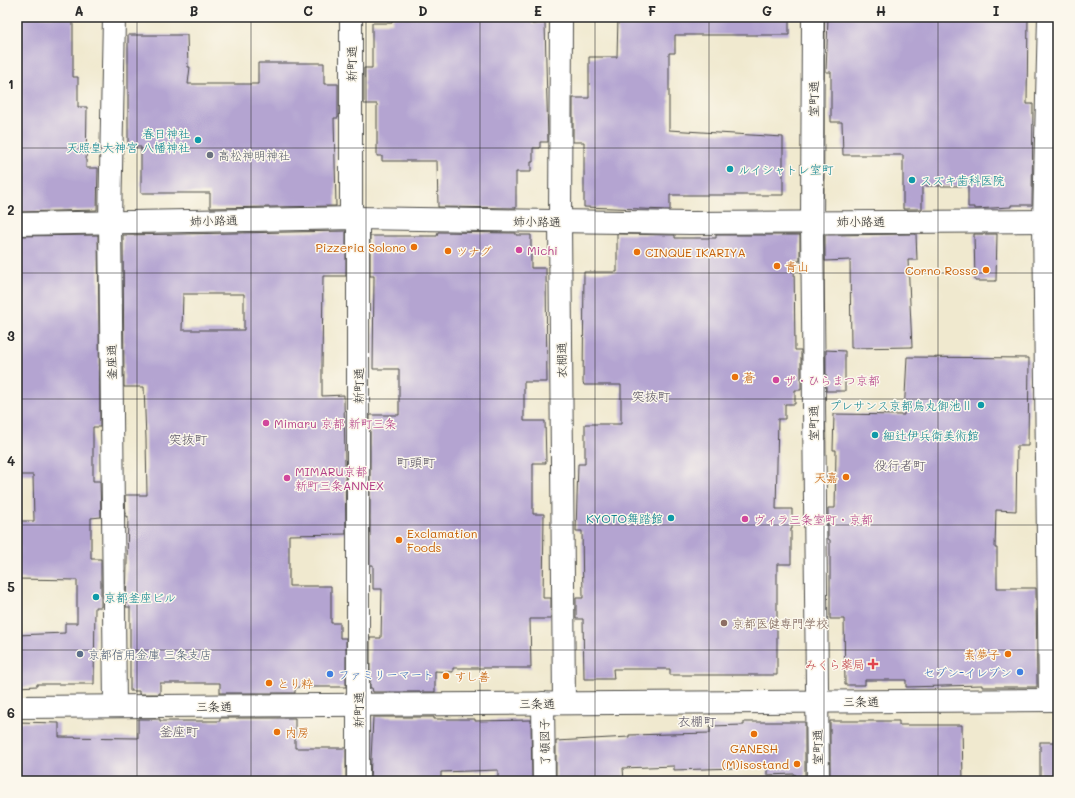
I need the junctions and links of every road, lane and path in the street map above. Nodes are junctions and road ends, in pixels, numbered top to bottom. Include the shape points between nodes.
1 (114, 17) edge
2 (351, 17) edge
3 (561, 17) edge
4 (813, 17) edge
5 (1049, 17) edge
6 (355, 218) junction
7 (110, 221) junction
8 (560, 221) junction
9 (812, 221) junction
10 (1051, 221) edge
11 (17, 224) edge
12 (1054, 700) edge
13 (816, 701) junction
14 (554, 703) junction
15 (357, 705) junction
16 (115, 706) junction
17 (17, 707) edge
18 (358, 781) edge
19 (544, 781) edge
20 (818, 781) edge

1 - 7 street, 釜座通
2 - 6 street, 新町通 via 351,208
3 - 8 street, 衣棚通
4 - 9 street, 室町通
5 - 10 street
6 - 7 street, 姉小路通
6 - 8 street, 姉小路通
6 - 15 street, 新町通 via 358,227
7 - 11 street, 姉小路通
7 - 16 street, 釜座通
8 - 9 street, 姉小路通
8 - 14 street, 衣棚通
9 - 10 street, 姉小路通
9 - 13 street, 室町通
10 - 12 street
12 - 13 street, 三条通
13 - 14 street, 三条通
13 - 20 street, 室町通
14 - 15 street, 三条通
14 - 19 street, 了頓図子
15 - 16 street, 三条通
15 - 18 street, 新町通
16 - 17 street, 三条通

